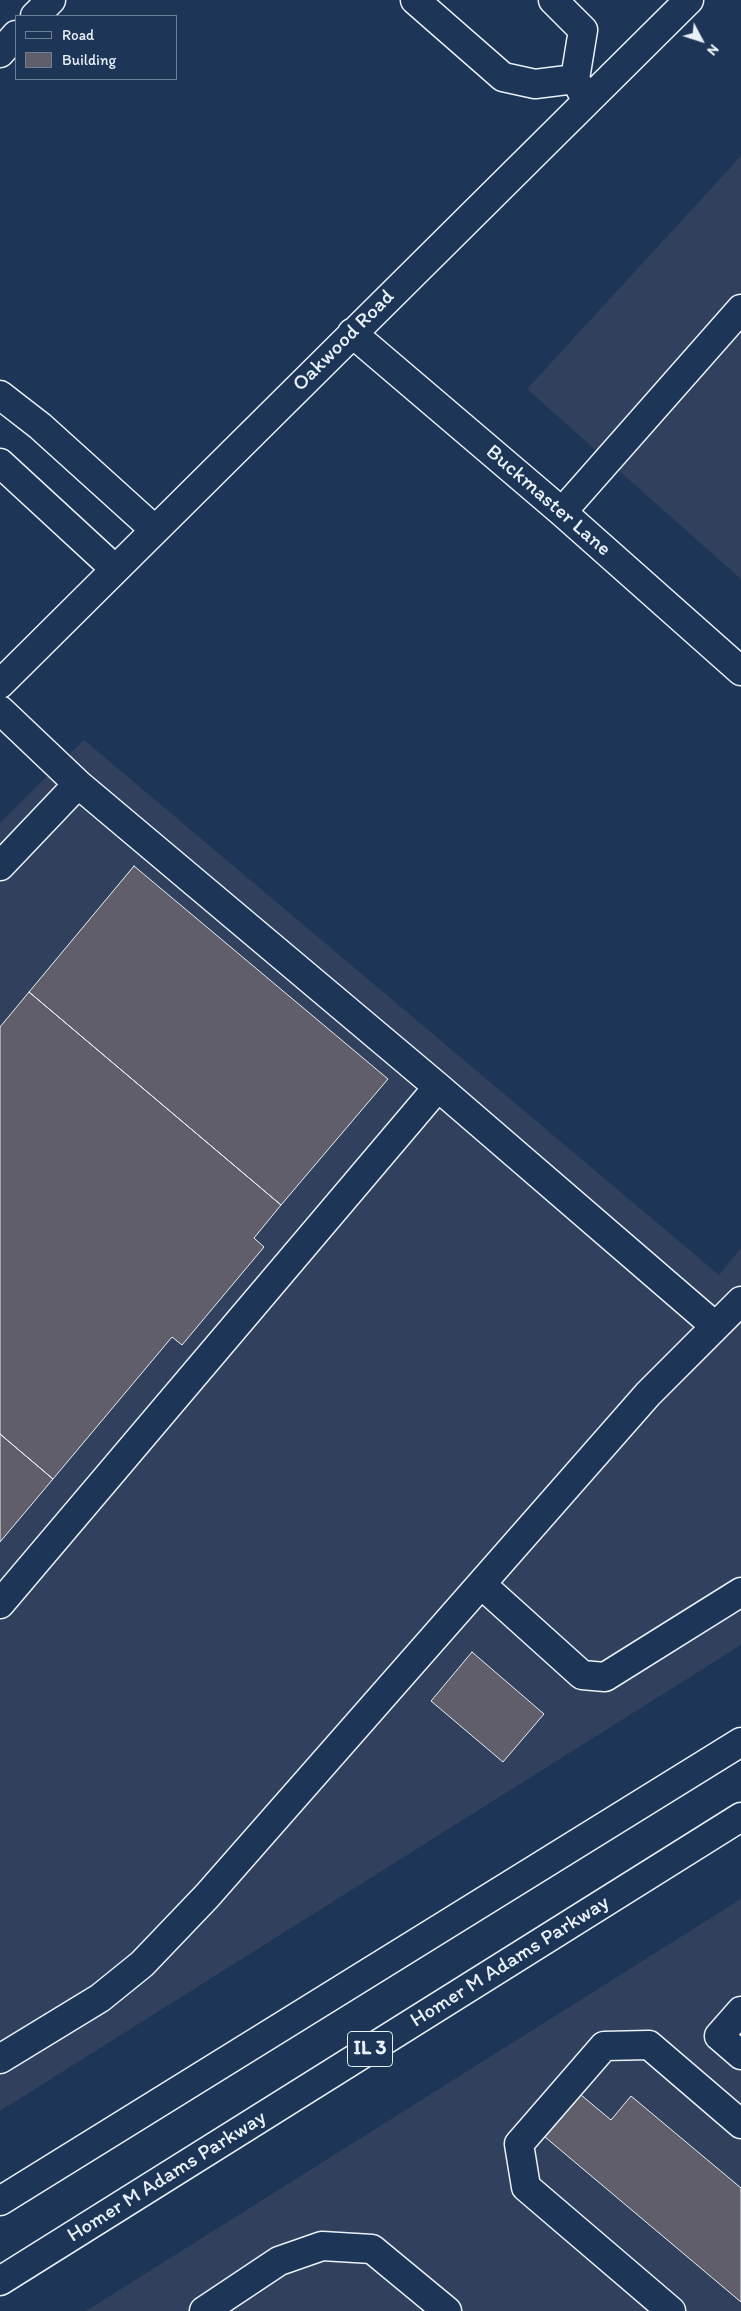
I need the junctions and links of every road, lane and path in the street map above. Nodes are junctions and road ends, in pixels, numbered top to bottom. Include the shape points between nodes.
1 (51, 0) edge
2 (415, 0) edge
3 (553, 0) edge
4 (689, 0) edge
5 (36, 15) edge
6 (15, 36) edge
7 (0, 53) edge
8 (581, 90) junction
9 (738, 318) edge
10 (352, 333) junction
11 (0, 395) edge
12 (0, 463) edge
13 (562, 512) junction
14 (155, 530) junction
15 (116, 569) junction
16 (741, 671) edge
17 (1, 681) edge
18 (0, 710) edge
19 (78, 784) junction
20 (0, 866) edge
21 (438, 1087) junction
22 (741, 1301) edge
23 (715, 1326) junction
24 (481, 1584) junction
25 (741, 1592) edge
26 (0, 1604) edge
27 (741, 1742) edge
28 (741, 1817) edge
29 (741, 2011) edge
30 (741, 2055) edge
31 (0, 2059) edge
32 (741, 2124) edge
33 (0, 2202) edge
34 (0, 2281) edge
35 (204, 2311) edge
36 (447, 2311) edge
37 (670, 2311) edge

1 - 5 main road
2 - 8 main road via 503,77
3 - 8 main road via 583,30
4 - 8 main road, Oakwood Road
6 - 7 main road
8 - 10 main road, Oakwood Road
9 - 13 main road
10 - 13 main road, Buckmaster Lane
10 - 14 main road, Oakwood Road
11 - 14 main road via 40,426
12 - 15 main road
13 - 16 main road, Buckmaster Lane
14 - 15 main road, Oakwood Road
15 - 17 main road, Oakwood Road
18 - 19 main road
19 - 20 main road
19 - 21 main road
21 - 23 main road
21 - 26 main road
22 - 23 main road
23 - 24 main road via 648,1394
24 - 25 main road via 582,1675 605,1677
24 - 31 main road via 207,1896 142,1964 100,1998
27 - 33 main road
28 - 34 main road, Homer M Adams Parkway / IL 3
29 - 30 main road via 719,2036
32 - 37 main road via 649,2045 604,2046 519,2144 526,2187
35 - 36 main road via 278,2261 322,2246 372,2248

